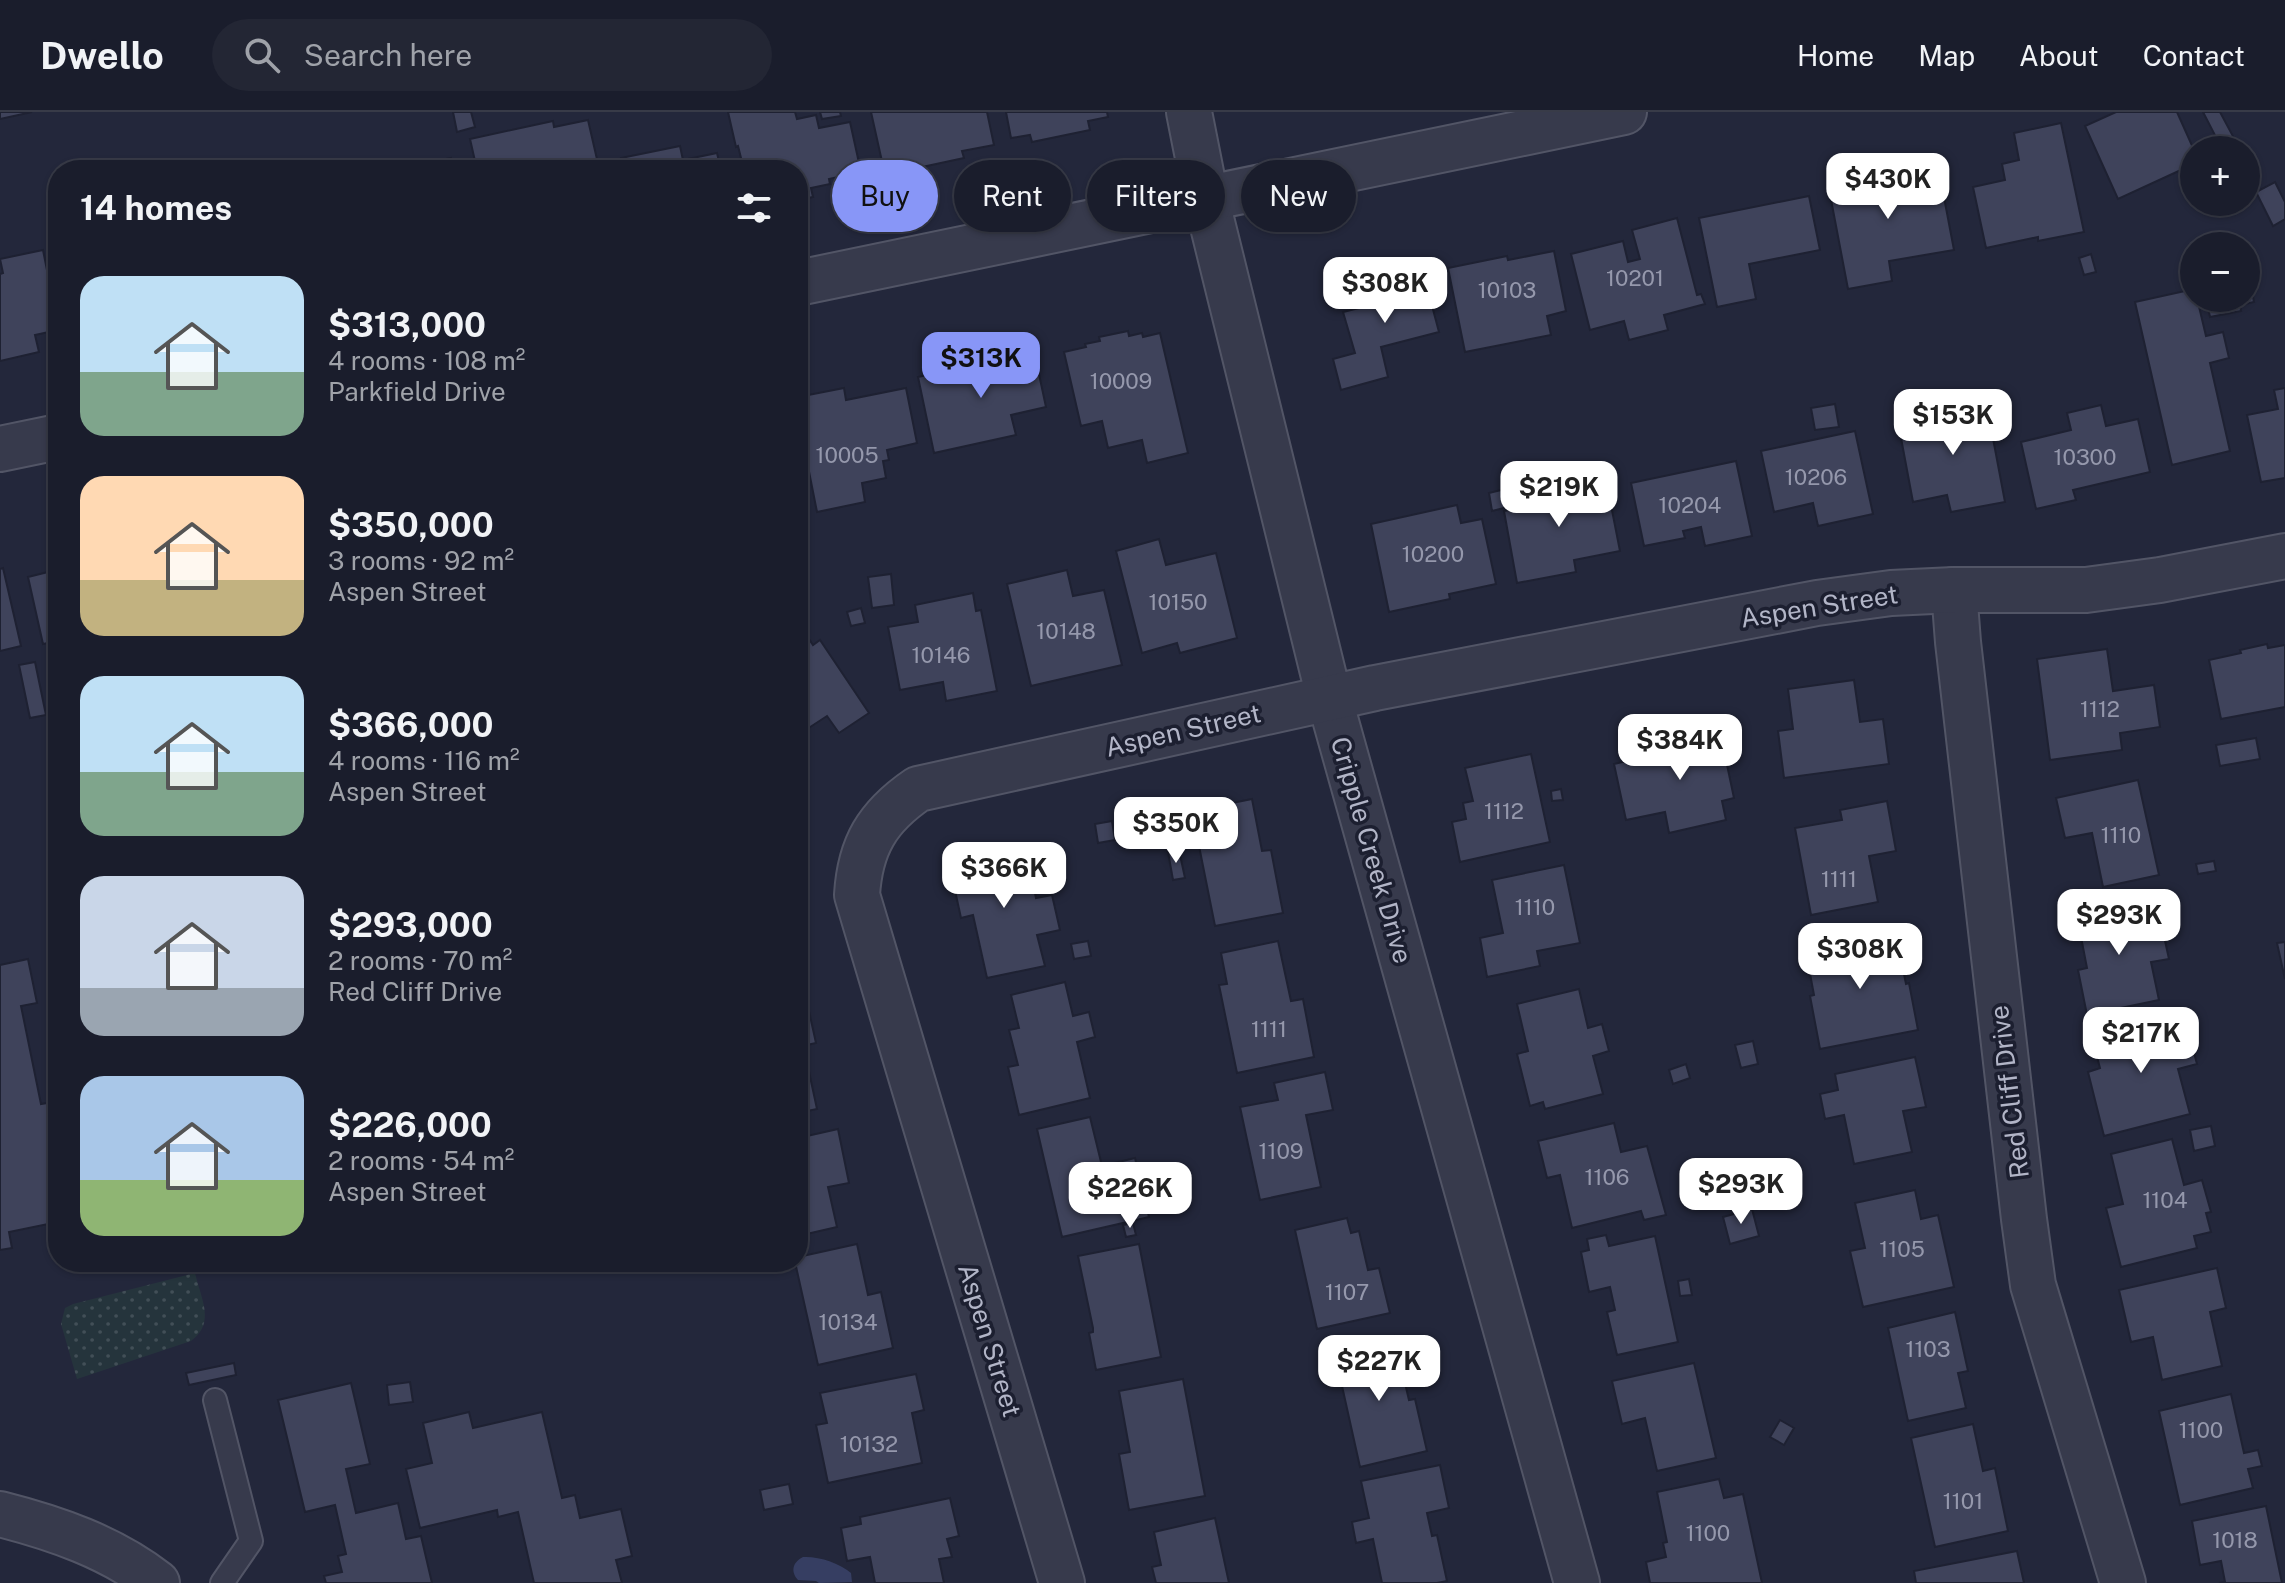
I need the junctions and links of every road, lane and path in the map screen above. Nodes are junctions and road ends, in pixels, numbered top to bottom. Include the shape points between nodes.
1 (1189, 112) edge
2 (1624, 112) edge
3 (1198, 160) edge
4 (1225, 194) edge
5 (1087, 223) edge
6 (1214, 232) edge
7 (808, 281) edge
8 (48, 439) edge
9 (0, 449) edge
10 (2285, 556) edge
11 (1954, 590) junction
12 (1329, 697) junction
13 (215, 1400) dead end
14 (0, 1514) edge
15 (157, 1583) edge
16 (222, 1583) edge
17 (1062, 1583) edge
18 (1577, 1583) edge
19 (2123, 1583) edge

1 - 3 street, Cripple Creek Drive
2 - 4 street
5 - 7 street
6 - 12 street, Cripple Creek Drive
8 - 9 street
10 - 11 street, Aspen Street via 2086,590
11 - 12 street, Aspen Street via 1817,603
11 - 19 street, Red Cliff Drive via 2033,1285
12 - 17 street, Aspen Street via 918,789 884,817 863,855 857,895
12 - 18 street, Cripple Creek Drive
13 - 16 lane via 251,1541
14 - 15 street via 64,1532

